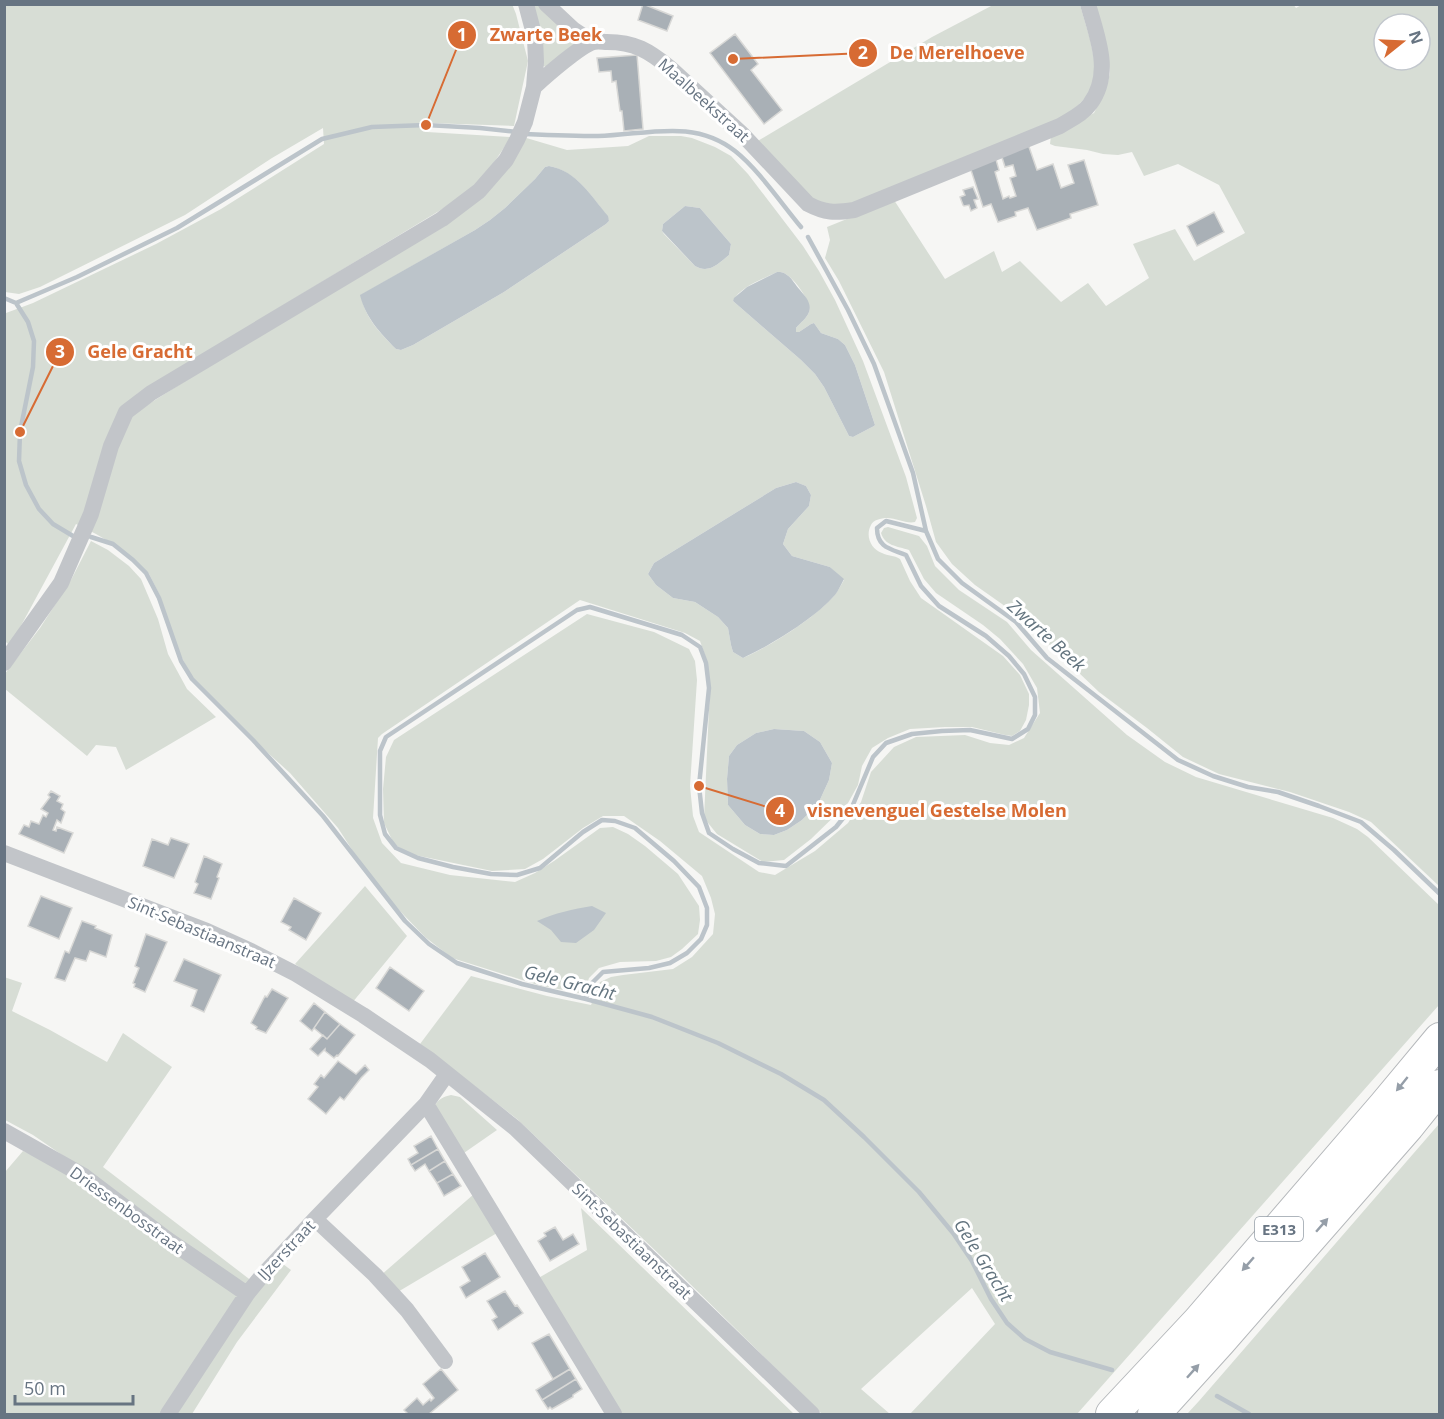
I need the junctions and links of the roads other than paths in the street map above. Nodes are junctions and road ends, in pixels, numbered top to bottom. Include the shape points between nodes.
1 (526, 4) edge
2 (546, 4) edge
3 (1088, 4) edge
4 (592, 42) junction
5 (534, 87) junction
6 (4, 663) edge
7 (4, 853) edge
8 (1440, 1039) edge
9 (447, 1074) junction
10 (1440, 1086) edge
11 (426, 1104) junction
12 (4, 1131) edge
13 (315, 1219) junction
14 (247, 1294) junction
15 (445, 1361) dead end
16 (168, 1414) edge
17 (614, 1414) edge
18 (812, 1414) edge
19 (1112, 1414) edge
20 (1154, 1414) edge

1 - 5 street via 535,38
2 - 4 street
3 - 4 street, Maalbeekstraat via 1103,71 1098,91 1081,113 1060,126 854,210 836,213 808,204 743,135 657,58 630,44
4 - 5 street
5 - 6 street via 517,140 506,160 479,191 442,219 151,393 126,412 111,446 91,514 61,583
7 - 9 street, Sint-Sebastiaanstraat via 253,952 363,1015
8 -> 19 highway, E313 via 1199,1321
9 - 11 street
9 - 18 street, Sint-Sebastiaanstraat via 514,1128
20 -> 10 highway, E313
11 - 13 street, IJzerstraat
11 - 17 street
12 - 14 street, Driessenbosstraat via 84,1176
13 - 14 street, IJzerstraat
13 - 15 street via 375,1275
14 - 16 street, IJzerstraat

